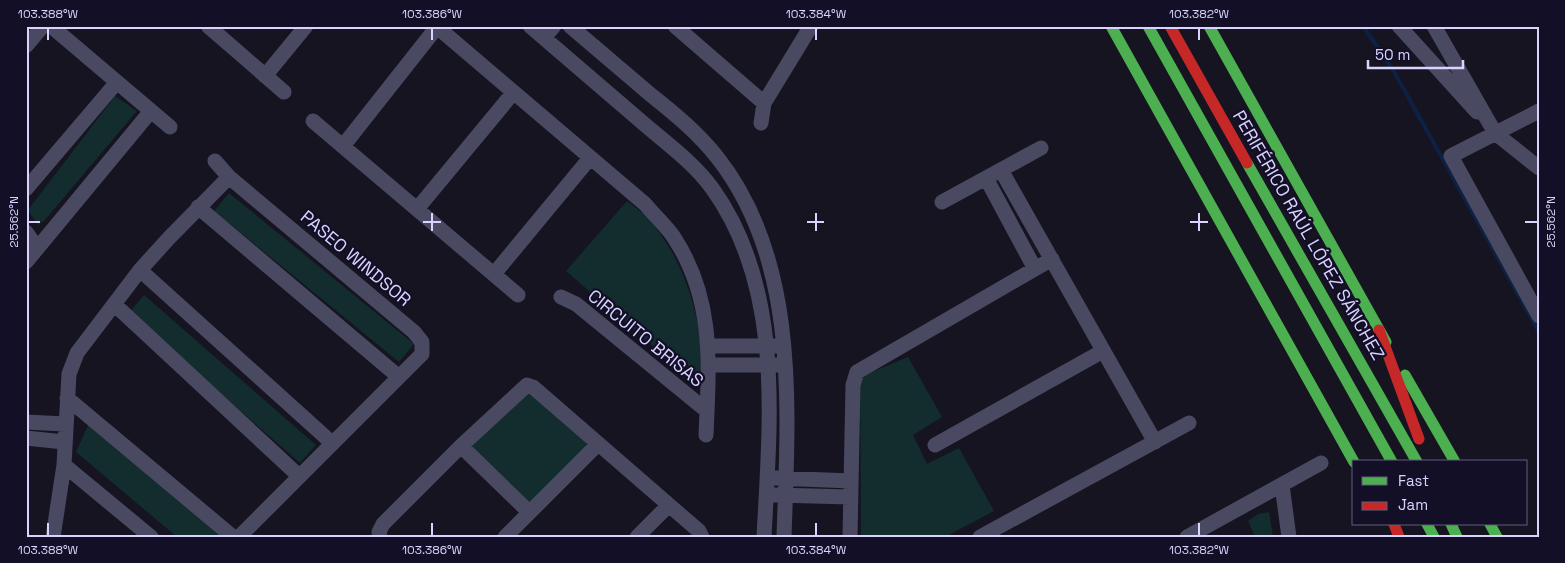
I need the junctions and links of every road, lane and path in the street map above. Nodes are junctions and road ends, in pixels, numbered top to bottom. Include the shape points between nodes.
1 (43, 26) edge
2 (51, 26) edge
3 (208, 26) edge
4 (306, 26) edge
5 (530, 26) edge
6 (554, 26) edge
7 (570, 26) edge
8 (811, 26) edge
9 (1110, 26) edge
10 (1148, 26) edge
11 (1170, 26) edge
12 (1209, 26) edge
13 (1399, 26) edge
14 (1434, 26) edge
15 (436, 27) edge
16 (683, 29) edge
17 (544, 38) junction
18 (26, 46) edge
19 (265, 76) junction
20 (117, 82) junction
21 (284, 92) dead end
22 (513, 93) junction
23 (764, 103) junction
24 (151, 110) junction
25 (1539, 111) edge
26 (314, 121) dead end
27 (761, 123) dead end
28 (170, 127) dead end
29 (1495, 133) junction
30 (343, 146) junction
31 (1041, 148) dead end
32 (590, 158) junction
33 (215, 161) dead end
34 (1539, 168) edge
35 (1001, 170) junction
36 (229, 176) junction
37 (986, 178) junction
38 (26, 189) edge
39 (942, 202) dead end
40 (198, 207) junction
41 (418, 209) junction
42 (26, 232) edge
43 (37, 248) junction
44 (1052, 259) junction
45 (26, 262) edge
46 (1035, 268) junction
47 (140, 270) junction
48 (494, 274) junction
49 (518, 294) dead end
50 (561, 297) dead end
51 (114, 304) junction
52 (1539, 316) edge
53 (1379, 330) junction
54 (1324, 341) junction
55 (709, 346) junction
56 (767, 346) junction
57 (784, 346) junction
58 (1104, 352) junction
59 (708, 364) junction
60 (768, 365) junction
61 (786, 365) junction
62 (399, 377) junction
63 (67, 398) junction
64 (707, 411) junction
65 (1355, 420) dead end
66 (26, 422) edge
67 (1189, 423) dead end
68 (65, 424) junction
69 (706, 435) dead end
70 (26, 438) edge
71 (64, 442) junction
72 (1155, 442) junction
73 (332, 443) junction
74 (597, 445) junction
75 (935, 445) dead end
76 (461, 446) junction
77 (1353, 460) edge
78 (1391, 460) edge
79 (1416, 460) edge
80 (1427, 460) edge
81 (1454, 460) edge
82 (1321, 463) dead end
83 (64, 465) junction
84 (299, 476) junction
85 (767, 478) junction
86 (786, 479) junction
87 (851, 481) junction
88 (1282, 485) junction
89 (766, 495) junction
90 (785, 496) junction
91 (850, 497) junction
92 (669, 505) junction
93 (529, 512) junction
94 (1389, 526) edge
95 (53, 537) edge
96 (151, 537) edge
97 (233, 537) edge
98 (240, 537) edge
99 (380, 537) edge
100 (505, 537) edge
101 (637, 537) edge
102 (702, 537) edge
103 (764, 537) edge
104 (784, 537) edge
105 (850, 537) edge
106 (980, 537) edge
107 (1187, 537) edge
108 (1289, 537) edge
109 (1397, 537) edge

1 - 18 street
2 - 20 street
3 - 19 street
4 - 19 street
5 - 17 street
6 - 17 street
7 - 57 street via 694,131 738,186 761,239 772,278
8 - 23 street
9 - 77 main road
10 - 54 main road, PERIFÉRICO RAÚL LÓPEZ SÁNCHEZ
11 - 79 main road, PERIFÉRICO RAÚL LÓPEZ SÁNCHEZ
12 - 53 main road
13 - 29 street
14 - 29 street
15 - 22 street
15 - 30 street
16 - 23 street
17 - 56 street via 687,160 711,187 745,248 761,305
19 - 21 street
20 - 24 street
20 - 38 street
22 - 32 street
22 - 41 street
23 - 27 street
24 - 28 street
24 - 43 street
25 - 29 street
26 - 30 street
29 - 34 street
29 - 52 street via 1451,156
30 - 41 street
31 - 35 street
32 - 48 street
32 - 55 street via 645,204 673,235 691,270 703,304
33 - 36 street, PASEO WINDSOR
35 - 37 street
35 - 44 street
36 - 40 street
36 - 62 street, PASEO WINDSOR via 414,332 422,342 422,354
37 - 39 street
37 - 46 street
40 - 47 street
40 - 62 street
41 - 48 street
42 - 43 street
43 - 45 street
44 - 46 street
44 - 58 street
46 - 87 street via 857,372 853,385
47 - 51 street
47 - 73 street
48 - 49 street
50 - 64 street, CIRCUITO BRISAS via 576,304
51 - 63 street via 77,353 69,374
51 - 84 street
53 - 80 main road
53 - 81 main road
54 - 65 main road
54 - 78 main road, PERIFÉRICO RAÚL LÓPEZ SÁNCHEZ
55 - 56 street, CIRCUITO BRISAS
55 - 59 street
56 - 57 street, CIRCUITO BRISAS
56 - 60 street
57 - 61 street
58 - 72 street
58 - 75 street
59 - 60 street, CIRCUITO BRISAS
59 - 64 street
60 - 61 street, CIRCUITO BRISAS
60 - 85 street
61 - 86 street
62 - 73 street, PASEO WINDSOR
63 - 68 street
63 - 97 street
64 - 69 street
66 - 68 street
67 - 72 street
68 - 71 street
70 - 71 street
71 - 83 street
72 - 106 street
73 - 84 street, PASEO WINDSOR
74 - 76 street via 527,385
74 - 92 street
74 - 93 street
76 - 93 street
76 - 99 street via 383,524
82 - 88 street
83 - 95 street
83 - 96 street
84 - 98 street, PASEO WINDSOR
85 - 86 street
85 - 89 street
86 - 87 street
86 - 90 street
87 - 91 street
88 - 107 street
88 - 108 street
89 - 90 street
89 - 103 street
90 - 91 street
90 - 104 street
91 - 105 street
92 - 101 street
92 - 102 street
93 - 100 street
94 - 109 main road

